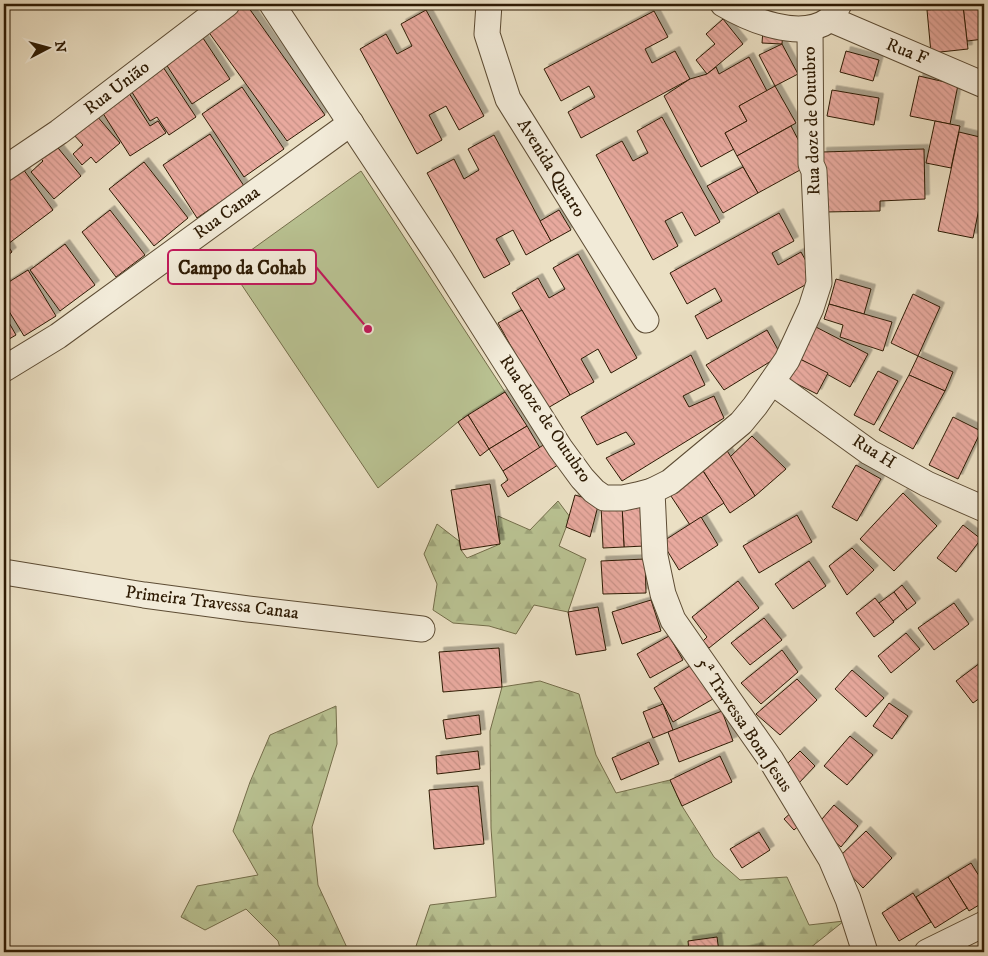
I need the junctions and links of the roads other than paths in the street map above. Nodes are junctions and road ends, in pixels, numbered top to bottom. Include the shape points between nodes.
1 (228, 4) edge
2 (272, 4) edge
3 (489, 4) edge
4 (723, 4) edge
5 (826, 17) edge
6 (984, 85) edge
7 (351, 123) junction
8 (4, 169) edge
9 (646, 320) dead end
10 (4, 370) edge
11 (772, 382) junction
12 (652, 491) junction
13 (984, 509) edge
14 (4, 572) edge
15 (422, 629) dead end
16 (984, 924) edge
17 (865, 952) edge
18 (927, 952) edge

1 - 8 street, Rua União via 59,132
2 - 7 street, Rua doze de Outubro
3 - 9 street, Avenida Quatro via 487,34 508,99
4 - 5 street via 768,25
5 - 6 street, Rua F
5 - 11 street, Rua doze de Outubro via 811,164 814,171 819,283 801,332
7 - 10 street, Rua Canaa via 58,336
7 - 12 street, Rua doze de Outubro via 582,478 604,498 623,498
11 - 12 street, Rua doze de Outubro via 740,423 670,482
11 - 13 street, Rua H via 869,452 927,484
12 - 17 street, 5ª Travessa Bom Jesus via 656,556 663,594 673,620 771,760 831,859
14 - 15 street, Primeira Travessa Canaa via 220,605
16 - 18 street

